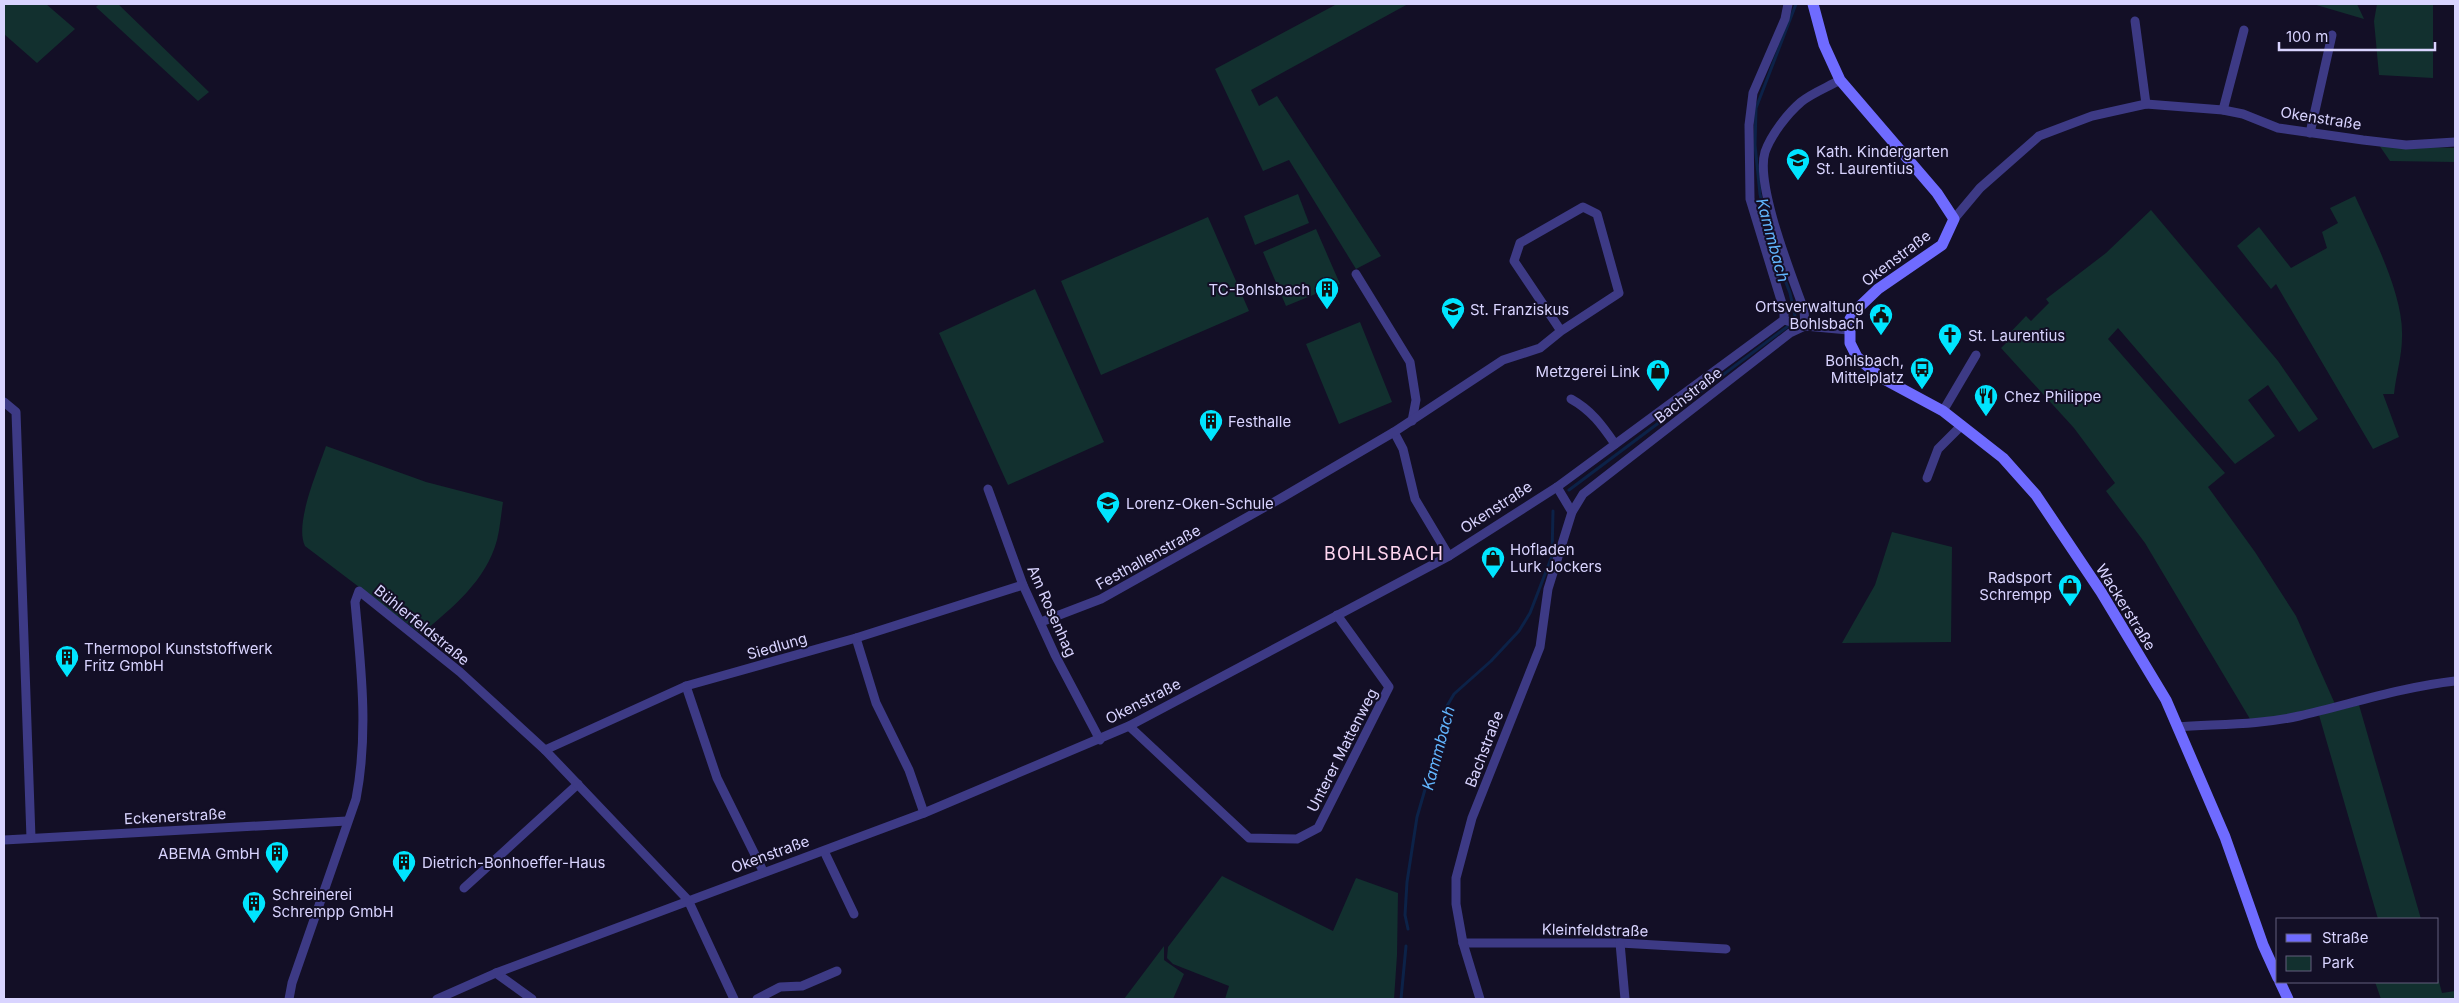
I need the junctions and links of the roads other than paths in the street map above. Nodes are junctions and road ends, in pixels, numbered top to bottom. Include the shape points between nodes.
1 (1788, 4) edge
2 (1813, 4) edge
3 (2135, 21) dead end
4 (2244, 30) dead end
5 (2332, 35) dead end
6 (1840, 80) junction
7 (2146, 104) junction
8 (2223, 110) junction
9 (2310, 133) junction
10 (2455, 142) edge
11 (1954, 219) junction
12 (1356, 274) dead end
13 (1784, 320) junction
14 (1801, 325) junction
15 (1848, 330) junction
16 (1561, 331) junction
17 (1976, 355) dead end
18 (1571, 399) dead end
19 (4, 402) edge
20 (1943, 410) junction
21 (1412, 421) junction
22 (1962, 425) junction
23 (1394, 432) junction
24 (1615, 444) junction
25 (1927, 478) dead end
26 (1557, 487) junction
27 (988, 489) dead end
28 (1572, 512) junction
29 (1449, 556) junction
30 (1023, 585) junction
31 (1337, 615) junction
32 (1041, 622) junction
33 (856, 638) junction
34 (2455, 681) edge
35 (686, 686) junction
36 (1129, 726) junction
37 (2177, 727) junction
38 (1100, 740) junction
39 (545, 750) junction
40 (578, 784) junction
41 (924, 813) junction
42 (347, 820) junction
43 (31, 838) junction
44 (4, 840) edge
45 (824, 850) junction
46 (763, 871) junction
47 (464, 888) dead end
48 (688, 900) junction
49 (854, 914) dead end
50 (1463, 943) junction
51 (1620, 943) junction
52 (1726, 949) dead end
53 (837, 971) dead end
54 (496, 973) junction
55 (2276, 974) edge
56 (2280, 983) edge
57 (289, 999) edge
58 (437, 999) edge
59 (532, 999) edge
60 (734, 999) edge
61 (758, 999) edge
62 (1480, 999) edge
63 (1625, 999) edge
64 (2288, 999) edge

1 - 13 street via 1785,19 1753,93 1749,125 1750,199 1784,310
2 - 6 street via 1824,45
3 - 7 street
4 - 8 street
5 - 9 street
6 - 11 street via 1937,193
6 - 14 street via 1801,102 1765,152 1771,216 1804,310
7 - 8 street, Okenstraße
7 - 11 street, Okenstraße via 2092,116 2039,136 1980,188
8 - 9 street, Okenstraße via 2278,128
9 - 10 street, Okenstraße via 2406,145
11 - 15 street, Okenstraße via 1942,245 1878,289 1856,310
12 - 21 street via 1410,362 1416,400
13 - 14 street
13 - 24 street, Okenstraße
14 - 15 street
14 - 28 street, Bachstraße via 1583,494
15 - 20 street, Wackerstraße via 1857,357 1874,372
16 - 16 street, Festhallenstraße via 1619,293 1597,214 1583,207 1520,243 1514,261
16 - 21 street, Festhallenstraße via 1540,348 1503,360
17 - 20 street
18 - 24 street via 1585,407
19 - 43 street via 16,412
20 - 22 street, Wackerstraße
21 - 23 street, Festhallenstraße
22 - 25 street via 1938,449
22 - 37 street, Wackerstraße via 2003,458 2036,495 2101,592 2166,700
23 - 29 street via 1403,449 1415,498
23 - 32 street, Festhallenstraße via 1101,599
24 - 26 street, Okenstraße
26 - 28 street
26 - 29 street, Okenstraße
27 - 30 street, Am Rosenhag
28 - 50 street, Bachstraße via 1548,589 1540,648 1472,818 1456,878 1456,904
29 - 31 street, Okenstraße
30 - 32 street, Am Rosenhag
30 - 33 street, Siedlung
31 - 36 street, Okenstraße
31 - 36 street, Unterer Mattenweg via 1389,687 1318,828 1297,840 1250,838
32 - 38 street, Am Rosenhag
33 - 35 street, Siedlung
33 - 41 street via 876,703 909,770
34 - 37 street via 2425,684 2298,716
35 - 39 street, Siedlung
35 - 46 street via 717,778
36 - 38 street, Okenstraße
37 - 55 street, Wackerstraße via 2225,837
38 - 41 street, Okenstraße
39 - 40 street, Bühlerfeldstraße
39 - 42 street, Bühlerfeldstraße via 460,672 358,591 356,613 364,697 362,771
40 - 47 street
40 - 48 street, Bühlerfeldstraße
41 - 45 street, Okenstraße
42 - 43 street, Eckenerstraße
42 - 57 street, Bühlerfeldstraße
43 - 44 street, Eckenerstraße
45 - 46 street, Okenstraße
45 - 49 street
46 - 48 street, Okenstraße
48 - 54 street, Okenstraße
48 - 60 street, Bühlerfeldstraße
50 - 51 street, Kleinfeldstraße
50 - 62 street, Bachstraße
51 - 52 street, Kleinfeldstraße
51 - 63 street
53 - 61 street via 802,986 780,987
54 - 58 street, Okenstraße
54 - 59 street
56 - 64 street

